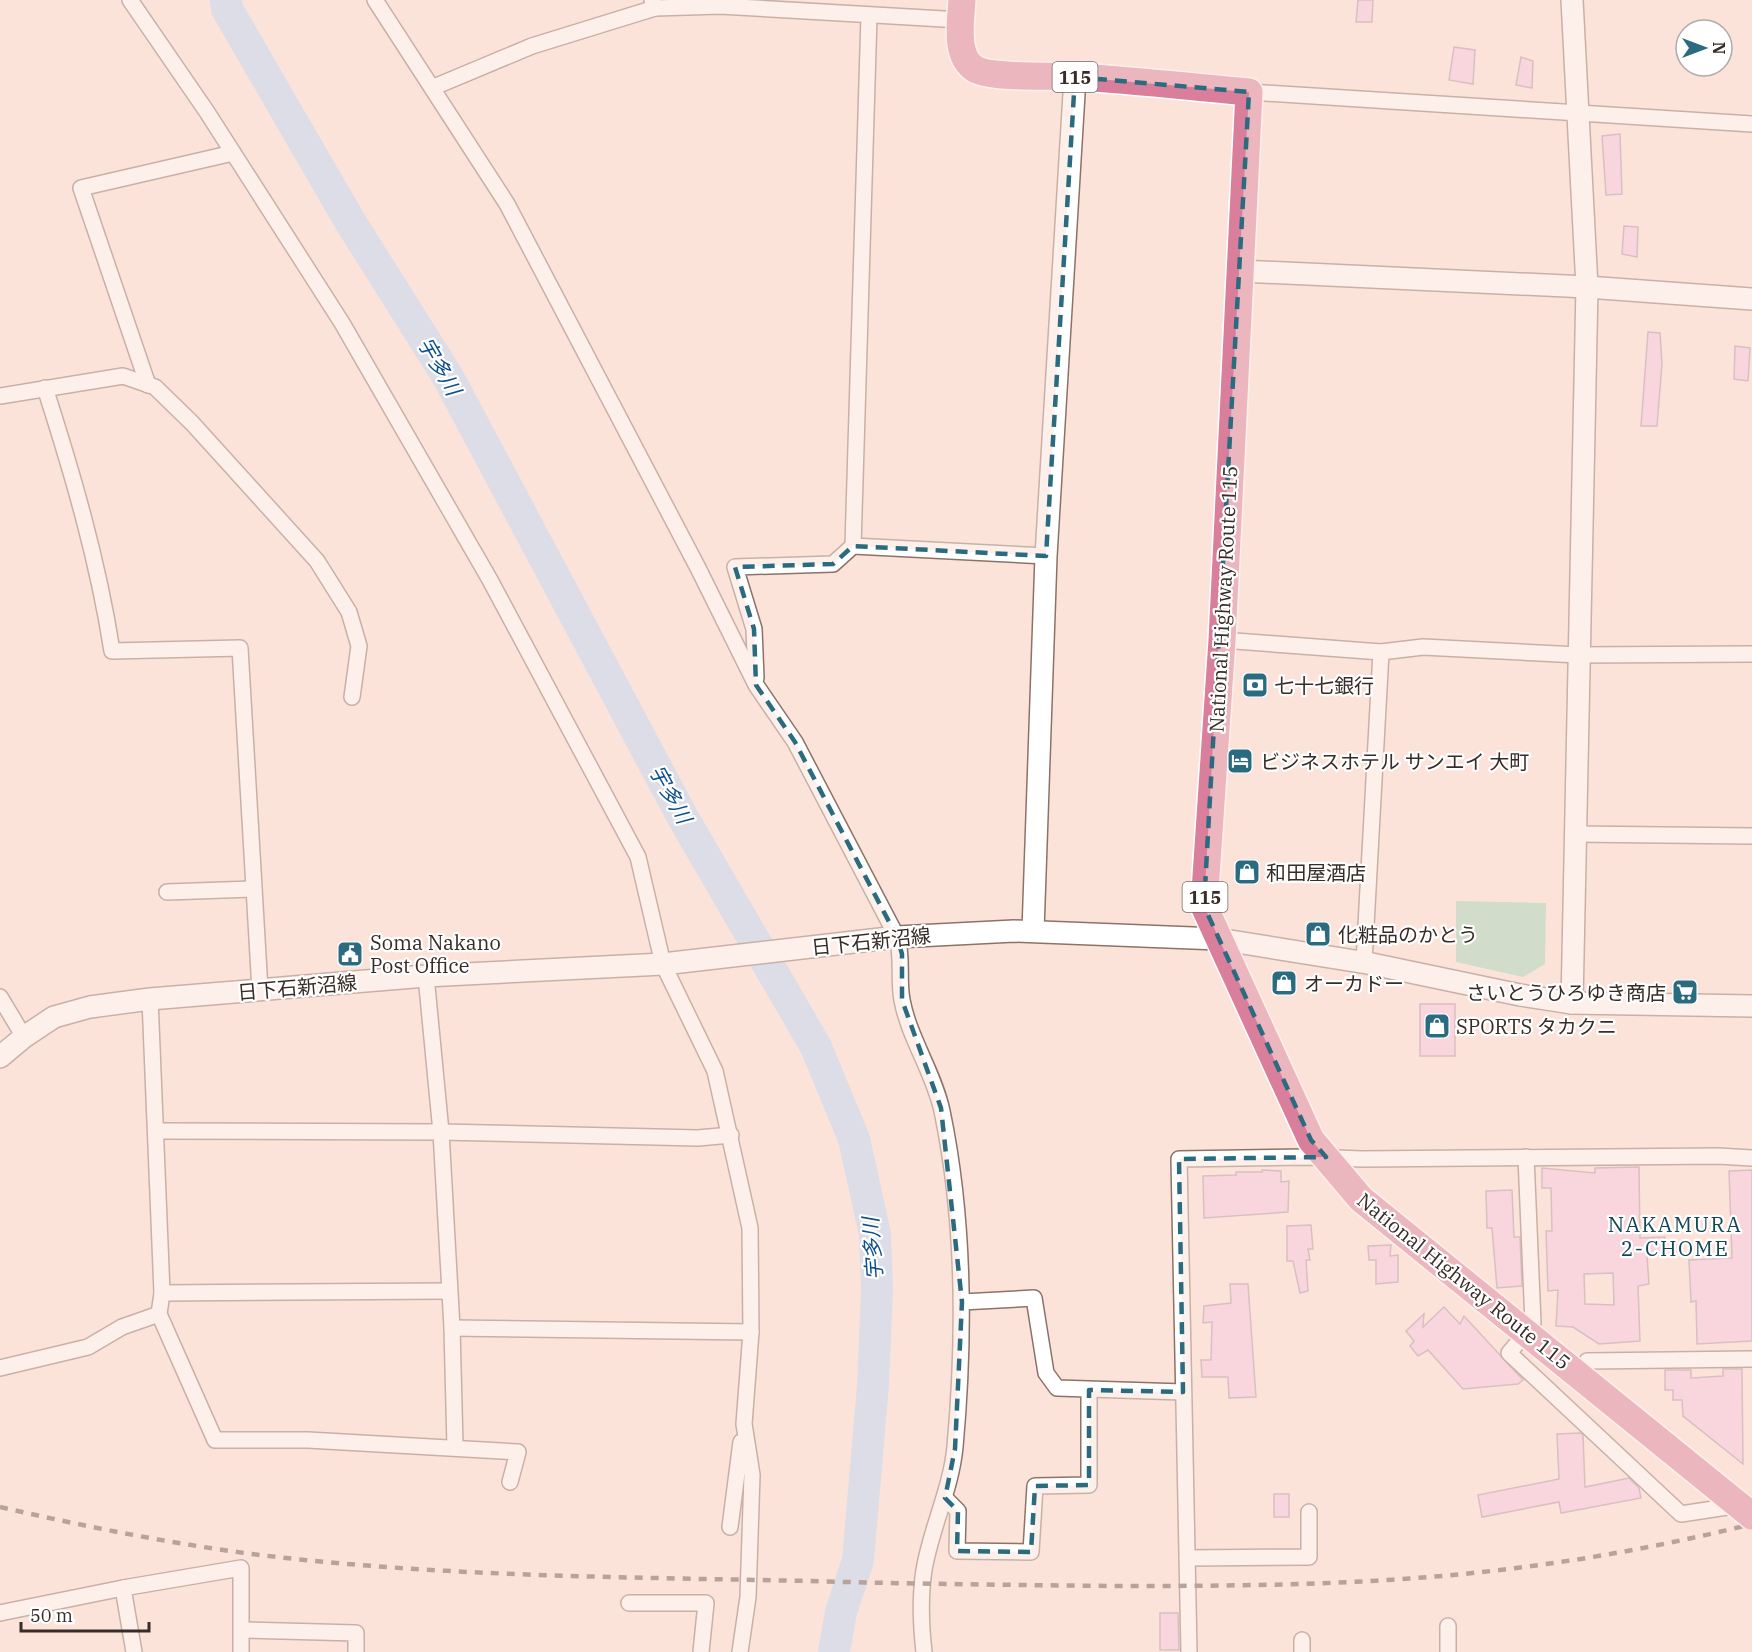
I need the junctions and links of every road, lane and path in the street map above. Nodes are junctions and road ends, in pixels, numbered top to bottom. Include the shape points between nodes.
1 (130, 0) edge
2 (375, 0) edge
3 (1572, 0) edge
4 (720, 3) edge
5 (653, 4) edge
6 (962, 10) edge
7 (869, 16) junction
8 (1075, 77) junction
9 (434, 87) junction
10 (1250, 92) junction
11 (1580, 113) junction
12 (1752, 124) edge
13 (233, 153) junction
14 (1241, 271) junction
15 (1587, 287) junction
16 (1752, 299) edge
17 (148, 385) junction
18 (45, 388) junction
19 (0, 396) edge
20 (854, 546) junction
21 (1046, 556) junction
22 (1222, 640) junction
23 (1381, 652) junction
24 (1752, 654) edge
25 (1578, 655) junction
26 (756, 686) junction
27 (352, 697) dead end
28 (1575, 834) junction
29 (1752, 836) edge
30 (252, 889) junction
31 (167, 892) dead end
32 (1032, 931) junction
33 (892, 938) junction
34 (1218, 939) junction
35 (1364, 962) junction
36 (663, 964) junction
37 (426, 976) junction
38 (260, 990) junction
39 (0, 998) edge
40 (150, 999) junction
41 (1572, 1003) junction
42 (1752, 1006) edge
43 (24, 1036) junction
44 (0, 1057) edge
45 (156, 1131) junction
46 (441, 1132) junction
47 (731, 1136) junction
48 (1326, 1157) junction
49 (1526, 1157) junction
50 (1752, 1158) edge
51 (449, 1291) junction
52 (162, 1293) junction
53 (962, 1302) junction
54 (159, 1314) junction
55 (452, 1328) junction
56 (1529, 1328) dead end
57 (751, 1332) junction
58 (1519, 1341) dead end
59 (1752, 1359) edge
60 (1587, 1361) dead end
61 (0, 1368) edge
62 (1089, 1390) junction
63 (1183, 1392) junction
64 (744, 1424) junction
65 (455, 1446) junction
66 (510, 1482) dead end
67 (945, 1498) junction
68 (1752, 1504) edge
69 (1309, 1512) dead end
70 (1752, 1516) edge
71 (730, 1527) dead end
72 (1187, 1558) junction
73 (123, 1588) junction
74 (628, 1603) dead end
75 (0, 1612) edge
76 (1448, 1626) dead end
77 (242, 1630) junction
78 (134, 1652) edge
79 (241, 1652) edge
80 (356, 1652) edge
81 (700, 1652) edge
82 (740, 1652) edge
83 (924, 1652) edge
84 (1189, 1652) edge
85 (1448, 1652) edge

1 - 13 street
2 - 9 street
3 - 11 street
4 - 5 street
4 - 7 street
5 - 9 street via 532,46
6 - 7 street
6 - 8 highway, 115 via 961,43 966,60 976,70
7 - 20 street
8 - 10 highway, 115
8 - 21 street
9 - 26 street via 507,204
10 - 11 street
10 - 14 highway, National Highway Route 115 / 115
11 - 12 street
11 - 15 street
13 - 17 street via 81,188
13 - 36 street via 342,323 490,580 638,857
14 - 15 street
14 - 22 highway, National Highway Route 115 / 115
15 - 16 street
15 - 25 street
17 - 18 street via 123,376
17 - 27 street via 155,387 192,423 316,561 349,612 359,646
18 - 19 street
18 - 30 street via 80,499 112,651 240,648
20 - 21 street
20 - 26 street via 833,564 735,567 754,629
21 - 32 street
22 - 23 street
22 - 34 highway, National Highway Route 115 / 115 via 1204,906
23 - 25 street via 1423,647
23 - 35 street
24 - 25 street
25 - 28 street
26 - 33 street via 795,741
28 - 29 street
28 - 41 street
30 - 31 street
30 - 38 street
32 - 33 street, 日下石新沼線
32 - 34 street, 日下石新沼線
33 - 36 street, 日下石新沼線
33 - 53 street via 902,954 902,999 941,1108 949,1148
34 - 35 street, 日下石新沼線
34 - 48 highway, National Highway Route 115 / 115 via 1311,1140
35 - 41 street, 日下石新沼線
36 - 37 street, 日下石新沼線
36 - 47 street via 715,1071
37 - 38 street, 日下石新沼線
37 - 46 street
38 - 40 street, 日下石新沼線
39 - 43 street
40 - 43 street, 日下石新沼線 via 90,1007 54,1017
40 - 45 street
41 - 42 street, 日下石新沼線
43 - 44 street, 日下石新沼線
45 - 46 street
45 - 52 street
46 - 47 street
46 - 51 street
47 - 57 street via 750,1228
48 - 49 street
48 - 63 street via 1179,1159
48 - 70 highway, National Highway Route 115 / 115, bridge via 1361,1198
49 - 50 street
49 - 56 street via 1533,1323
51 - 52 street
51 - 55 street
52 - 54 street
53 - 62 street via 1034,1298 1046,1373 1057,1388
53 - 67 street via 955,1449
54 - 61 street via 122,1327 88,1347
54 - 65 street via 215,1440
55 - 57 street
55 - 65 street
57 - 64 street
58 - 68 street via 1509,1353 1681,1514
59 - 60 street
62 - 63 street
62 - 67 street via 1089,1485 1035,1486 1031,1552 957,1551 958,1511
63 - 72 street
64 - 71 street
64 - 82 street via 752,1475 748,1597
65 - 66 street via 518,1452
67 - 83 street via 924,1569
69 - 72 street via 1309,1557
72 - 84 street
73 - 75 street
73 - 77 street via 241,1568
73 - 78 street
74 - 81 street via 706,1603
76 - 85 street
77 - 79 street
77 - 80 street via 356,1633

